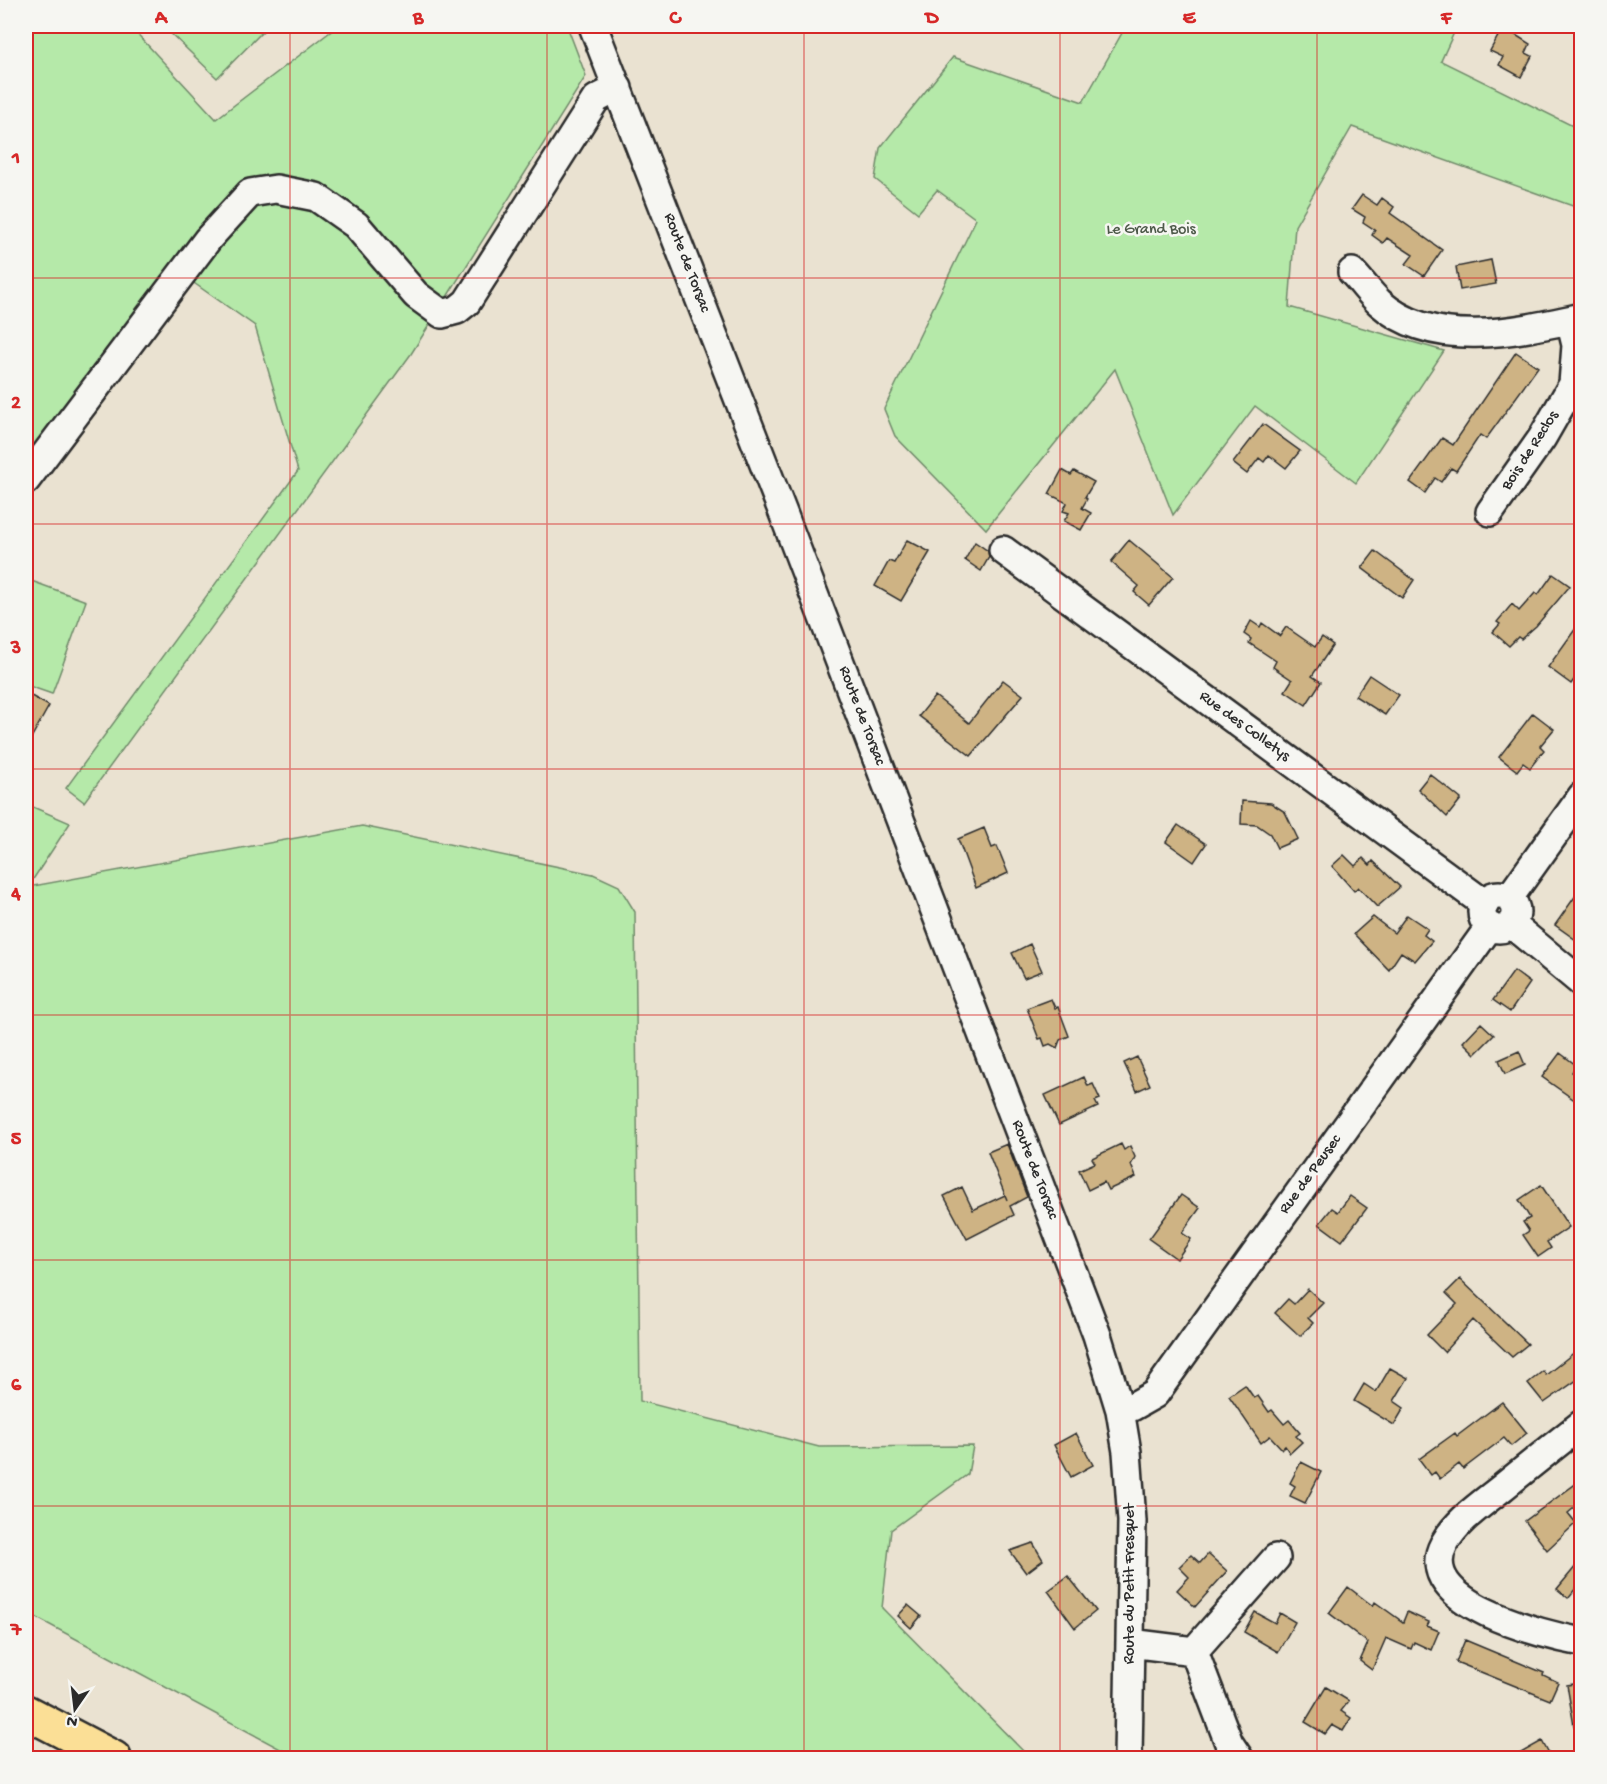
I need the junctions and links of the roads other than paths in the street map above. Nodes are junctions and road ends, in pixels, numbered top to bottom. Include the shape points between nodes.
1 (593, 26) edge
2 (618, 88) junction
3 (1352, 272) dead end
4 (1576, 319) edge
5 (26, 480) edge
6 (1490, 512) dead end
7 (1003, 550) dead end
8 (1581, 796) edge
9 (1498, 913) junction
10 (1581, 983) edge
11 (1120, 1410) junction
12 (1581, 1424) edge
13 (1275, 1558) dead end
14 (1581, 1642) edge
15 (1130, 1643) junction
16 (1194, 1651) junction
17 (26, 1712) edge
18 (114, 1758) edge
19 (1128, 1758) edge
20 (1239, 1758) edge

1 - 2 street, Route de Torsac
2 - 5 street via 596,99 466,302 457,310 442,314 416,295 356,225 316,197 276,189 250,193 208,239
2 - 11 street, Route de Torsac via 1084,1301
3 - 4 street, Bois de Reclos via 1382,304 1413,322 1444,331 1503,332
4 - 6 street, Bois de Reclos via 1573,384 1542,438
7 - 9 street, Rue des Colletys
8 - 9 street, Rue de Peusec
9 - 10 street, Rue des Colletys
9 - 11 street, Rue de Peusec via 1155,1394
11 - 15 street, Route du Petit Fresquet via 1132,1521
12 - 14 street via 1452,1532 1443,1546 1433,1583 1464,1602 1552,1636
13 - 16 street
15 - 16 street
15 - 19 street, Route du Petit Fresquet
16 - 20 street via 1229,1743
17 - 18 main road

